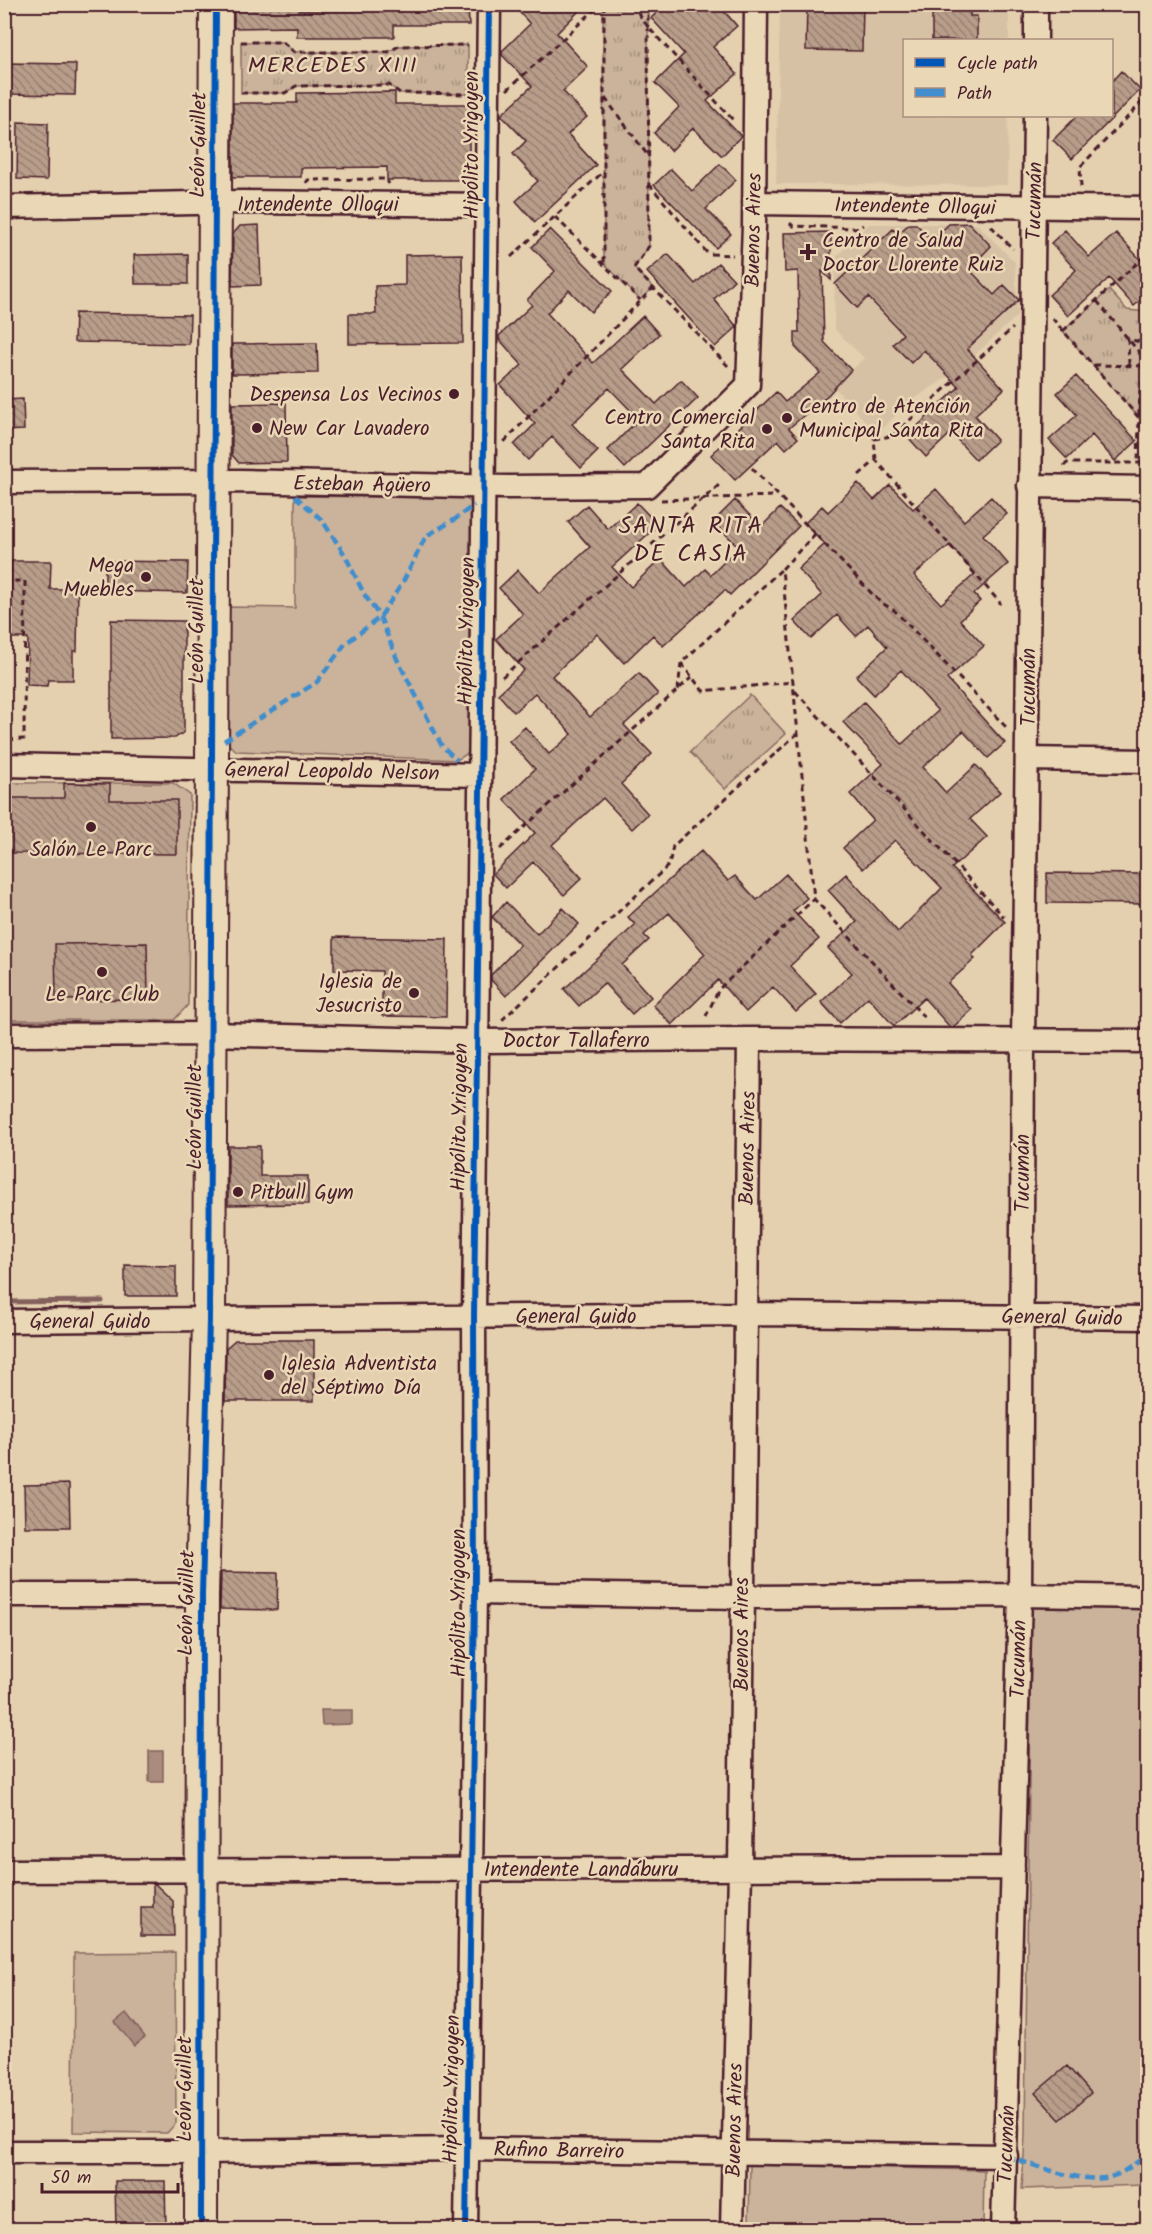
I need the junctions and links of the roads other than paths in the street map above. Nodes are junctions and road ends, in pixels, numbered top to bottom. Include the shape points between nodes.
1 (216, 4) edge
2 (489, 4) edge
3 (756, 4) edge
4 (1036, 4) edge
5 (1036, 39) edge
6 (1035, 117) edge
7 (214, 203) junction
8 (754, 203) junction
9 (488, 205) junction
10 (4, 207) edge
11 (1034, 208) junction
12 (1148, 208) edge
13 (697, 435) joint
14 (4, 482) edge
15 (212, 482) junction
16 (484, 486) junction
17 (1029, 486) junction
18 (1148, 488) edge
19 (1027, 759) junction
20 (1148, 761) edge
21 (4, 765) edge
22 (213, 768) junction
23 (480, 775) junction
24 (211, 1034) junction
25 (4, 1035) edge
26 (749, 1039) junction
27 (1023, 1040) junction
28 (476, 1041) junction
29 (1148, 1041) edge
30 (744, 1314) junction
31 (1021, 1316) junction
32 (474, 1317) junction
33 (1148, 1318) edge
34 (209, 1320) junction
35 (4, 1321) edge
36 (475, 1593) junction
37 (4, 1595) edge
38 (202, 1595) junction
39 (1020, 1595) junction
40 (742, 1597) junction
41 (1148, 1597) edge
42 (1014, 1868) junction
43 (740, 1869) junction
44 (470, 1870) junction
45 (4, 1871) edge
46 (201, 1871) junction
47 (466, 2149) junction
48 (4, 2152) edge
49 (201, 2152) junction
50 (734, 2152) junction
51 (1006, 2156) junction
52 (201, 2229) edge
53 (465, 2229) edge
54 (732, 2229) edge
55 (1004, 2229) edge

1 - 7 street, León Guillet
2 - 9 street, Hipólito Yrigoyen
3 - 8 street, Buenos Aires
4 - 5 street
6 - 11 street, Tucumán
7 - 9 street, Intendente Olloqui
7 - 10 street, Intendente Olloqui
7 - 15 street, León Guillet
8 - 11 street, Intendente Olloqui
8 - 13 street, Buenos Aires via 748,385
9 - 16 street, Hipólito Yrigoyen
11 - 12 street, Intendente Olloqui
11 - 17 street, Tucumán
13 - 16 street, Esteban Agüero via 647,486
14 - 15 street, Esteban Agüero
15 - 16 street, Esteban Agüero
15 - 22 street, León Guillet
16 - 23 street, Hipólito Yrigoyen
17 - 18 street
17 - 19 street, Tucumán
19 - 20 street
19 - 27 street, Tucumán
21 - 22 street, General Leopoldo Nelson
22 - 23 street, General Leopoldo Nelson
22 - 24 street, León Guillet
23 - 28 street, Hipólito Yrigoyen
24 - 25 street, Doctor Tallaferro
24 - 28 street, Doctor Tallaferro
24 - 34 street, León Guillet
26 - 27 street, Doctor Tallaferro
26 - 28 street, Doctor Tallaferro
26 - 30 street, Buenos Aires
27 - 29 street, Doctor Tallaferro
27 - 31 street, Tucumán
28 - 32 street, Hipólito Yrigoyen
30 - 31 street, General Guido
30 - 32 street, General Guido
30 - 40 street, Buenos Aires
31 - 33 street, General Guido
31 - 39 street, Tucumán
32 - 34 street, General Guido
32 - 36 street, Hipólito Yrigoyen
34 - 35 street, General Guido
34 - 38 street, León Guillet
36 - 40 street
36 - 44 street, Hipólito Yrigoyen
37 - 38 street
38 - 46 street, León Guillet
39 - 40 street
39 - 41 street
39 - 42 street, Tucumán
40 - 43 street, Buenos Aires
42 - 43 street, Intendente Landáburu
42 - 51 street, Tucumán
43 - 44 street, Intendente Landáburu
43 - 50 street, Buenos Aires
44 - 46 street, Intendente Landáburu
44 - 47 street, Hipólito Yrigoyen
45 - 46 street, Intendente Landáburu
46 - 49 street, León Guillet
47 - 49 street, Rufino Barreiro
47 - 50 street, Rufino Barreiro
47 - 53 street, Hipólito Yrigoyen
48 - 49 street, Rufino Barreiro
49 - 52 street, León Guillet
50 - 51 street, Rufino Barreiro
50 - 54 street, Buenos Aires
51 - 55 street, Tucumán

